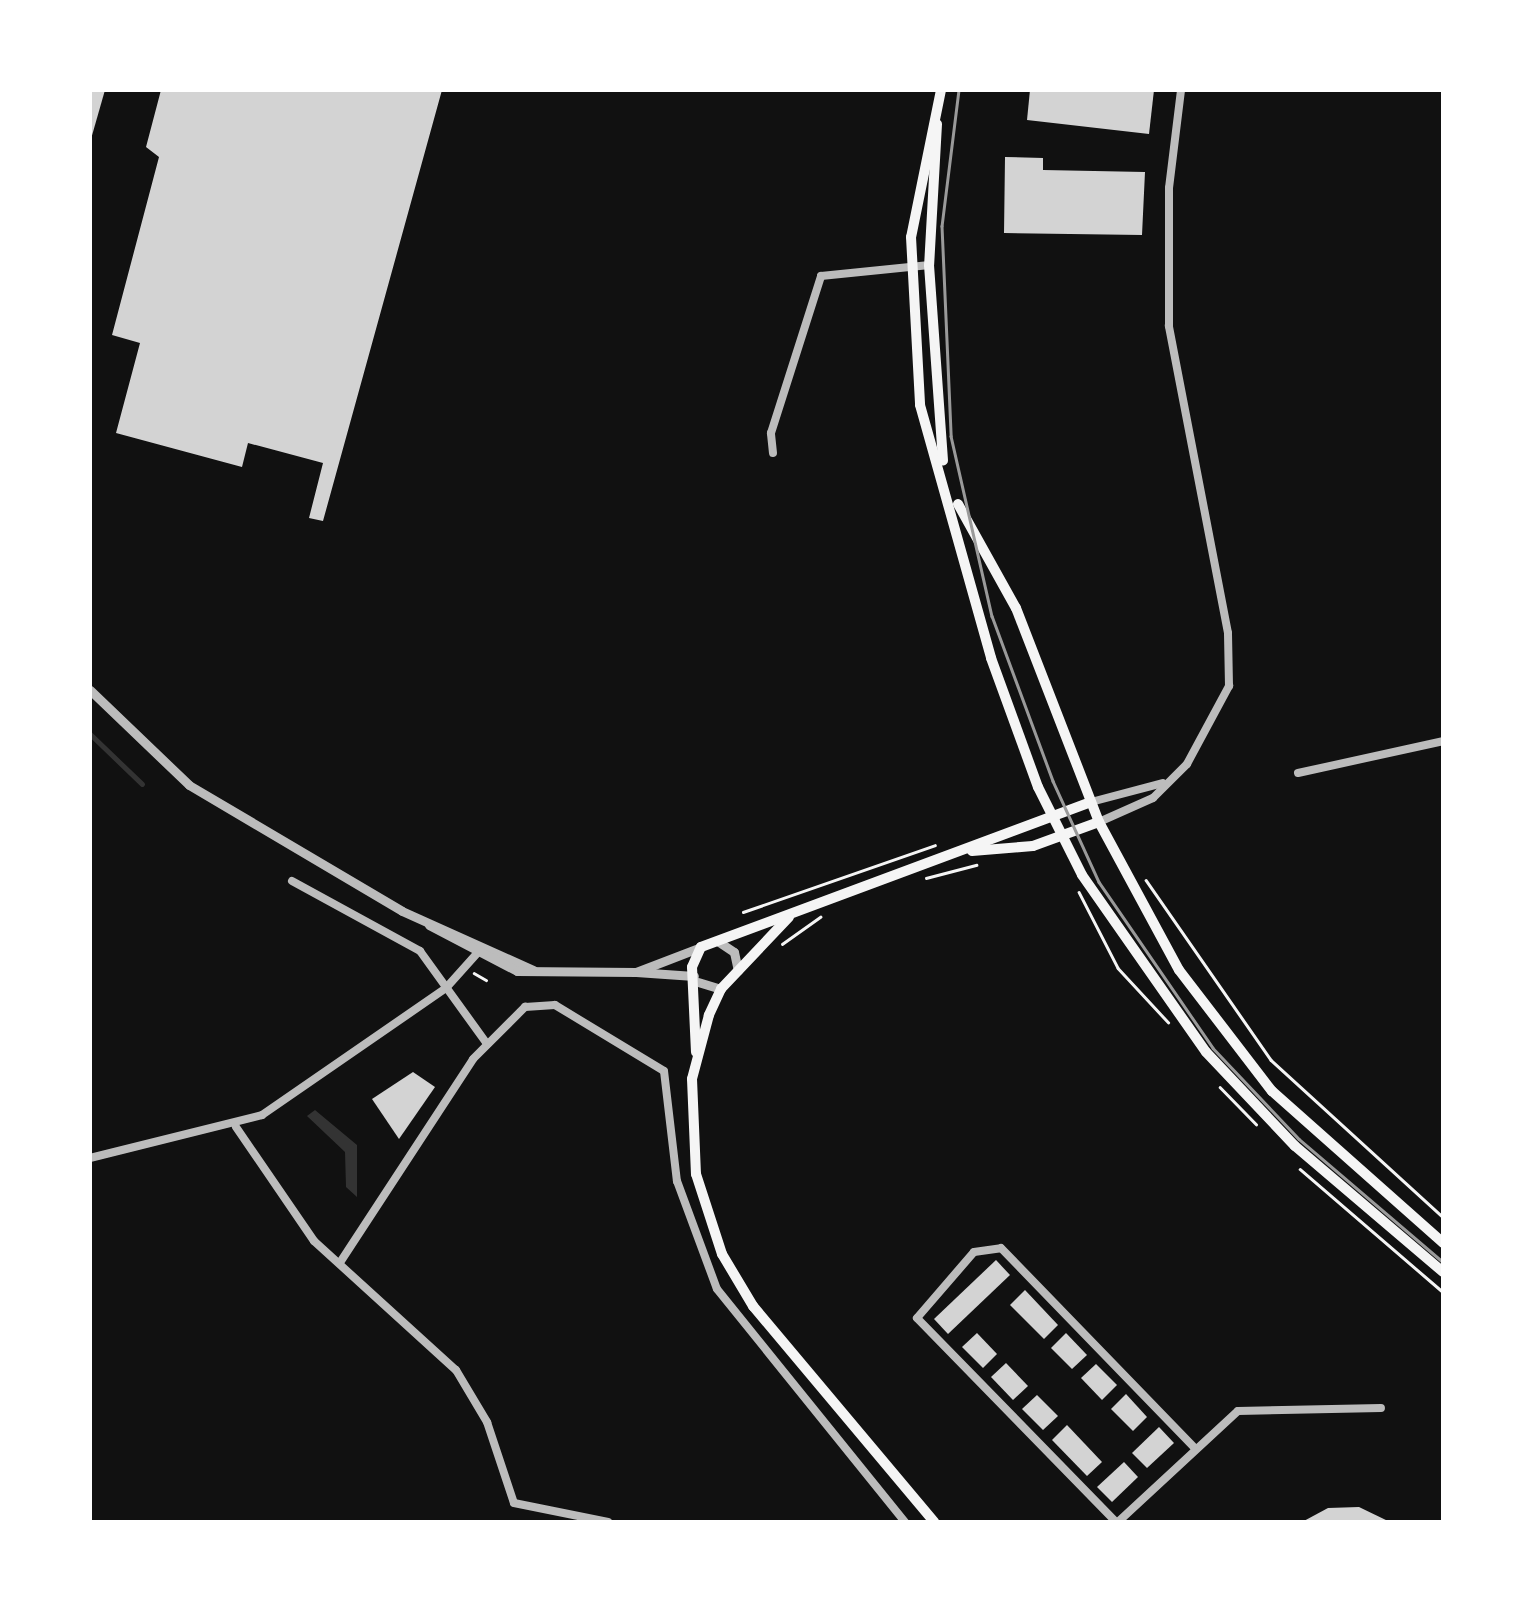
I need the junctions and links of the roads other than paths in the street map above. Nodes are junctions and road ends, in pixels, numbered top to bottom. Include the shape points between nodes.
1 (941, 90) edge
2 (1181, 90) edge
3 (937, 113) junction
4 (910, 265) junction
5 (929, 265) junction
6 (773, 453) dead end
7 (943, 464) junction
8 (953, 498) junction
9 (90, 690) edge
10 (1443, 741) edge
11 (1298, 773) dead end
12 (1162, 783) junction
13 (1090, 802) junction
14 (1051, 817) junction
15 (1099, 822) junction
16 (1060, 836) junction
17 (972, 851) junction
18 (292, 881) dead end
19 (789, 917) junction
20 (429, 925) junction
21 (719, 942) junction
22 (484, 946) junction
23 (702, 947) junction
24 (477, 957) junction
25 (533, 970) junction
26 (636, 972) junction
27 (738, 974) junction
28 (696, 979) junction
29 (446, 988) junction
30 (721, 989) junction
31 (487, 1044) junction
32 (696, 1053) junction
33 (236, 1127) junction
34 (90, 1158) edge
35 (1443, 1243) edge
36 (340, 1262) junction
37 (1443, 1272) edge
38 (1381, 1408) dead end
39 (1194, 1447) junction
40 (934, 1521) edge
41 (608, 1522) edge
42 (906, 1522) edge
43 (1117, 1522) edge

1 - 3 main road
2 - 12 street via 1167,220 1171,353 1231,664 1214,728
3 - 4 main road
3 - 5 main road
4 - 5 street
4 - 6 street via 842,270 810,291
4 - 7 main road via 920,404
5 - 7 main road
7 - 8 main road
8 - 13 main road via 1016,608
8 - 14 main road via 990,658
9 - 20 street via 189,785
10 - 11 street
12 - 13 street
12 - 15 street via 1153,798
13 - 14 main road
13 - 15 main road
14 - 16 main road
14 - 17 main road
15 - 16 main road
15 - 35 main road via 1178,970 1244,1060
16 - 17 main road
16 - 37 main road via 1206,1052 1295,1146
17 - 19 main road via 838,890
18 - 29 street via 420,951
19 - 21 main road
19 - 27 main road
20 - 22 street
20 - 24 street
21 - 23 main road
21 - 27 street via 737,956
22 - 24 street
22 - 25 street
23 - 26 street
23 - 28 main road
24 - 25 street
24 - 29 street
25 - 26 street
26 - 28 street
27 - 30 main road
28 - 30 street
28 - 32 main road
29 - 31 street
29 - 33 street
30 - 32 main road
31 - 36 street
31 - 42 street via 525,1008 549,1003 657,1063 669,1081 684,1206 717,1289
32 - 40 main road via 692,1146 722,1254 770,1328
33 - 34 street
33 - 36 street via 314,1241
36 - 41 street via 456,1370 487,1422 514,1503
38 - 39 street via 1238,1410
39 - 43 street
39 - 43 street via 1001,1248 974,1252 917,1318

